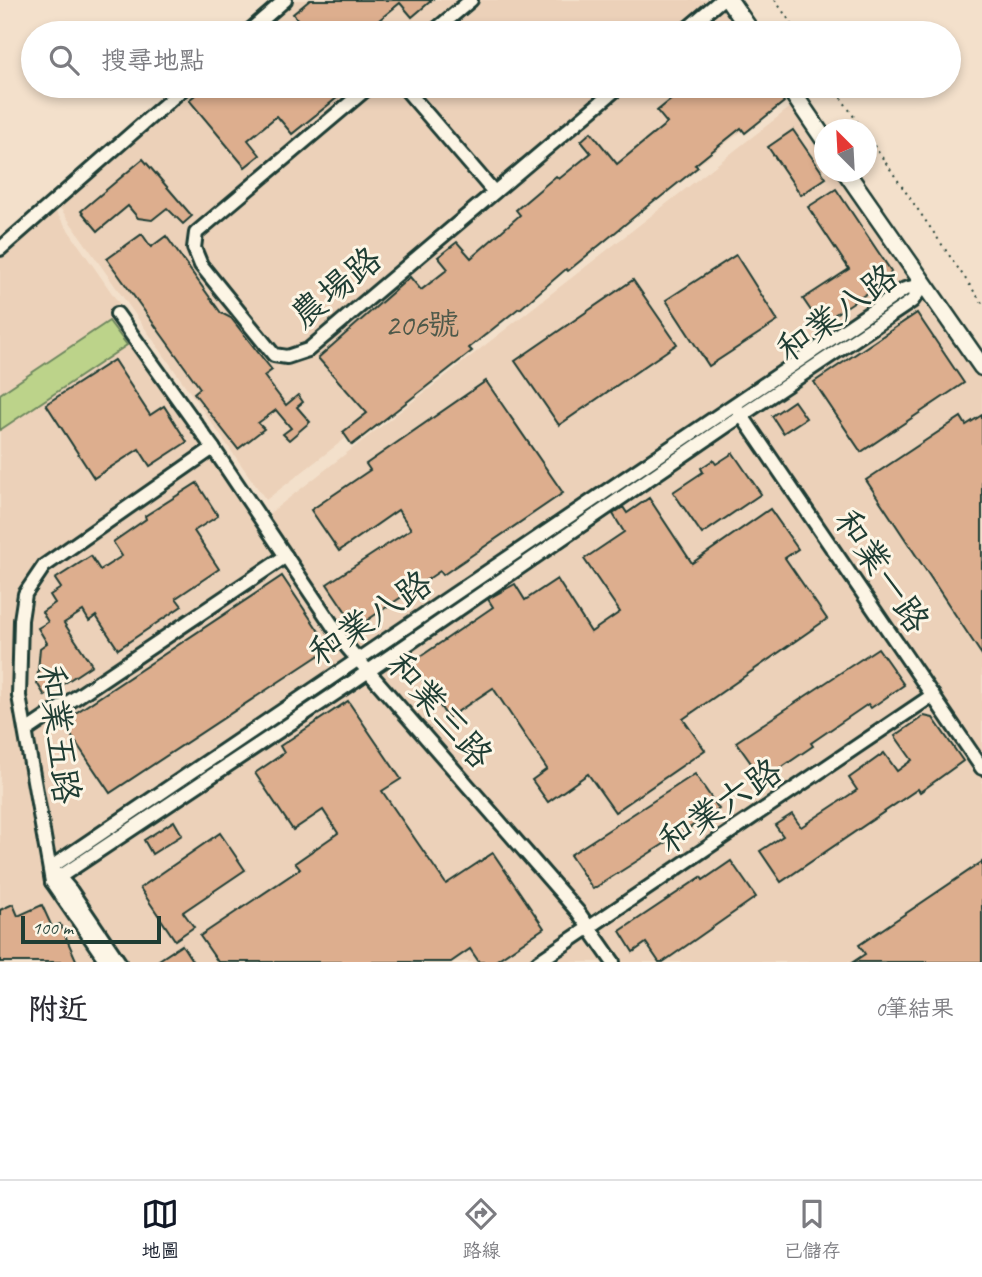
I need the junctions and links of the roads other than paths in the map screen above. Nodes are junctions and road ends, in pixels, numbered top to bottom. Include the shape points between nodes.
1 (285, 0) edge
2 (471, 0) edge
3 (721, 0) edge
4 (729, 0) edge
5 (261, 21) edge
6 (446, 21) edge
7 (696, 21) edge
8 (744, 21) edge
9 (172, 98) edge
10 (356, 98) edge
11 (413, 98) edge
12 (606, 98) edge
13 (796, 98) edge
14 (814, 124) edge
15 (853, 182) edge
16 (494, 192) junction
17 (0, 248) edge
18 (924, 284) junction
19 (117, 314) dead end
20 (982, 367) edge
21 (739, 410) junction
22 (213, 448) junction
23 (286, 556) junction
24 (359, 660) junction
25 (369, 670) junction
26 (933, 695) junction
27 (26, 731) junction
28 (982, 768) edge
29 (54, 876) junction
30 (590, 928) junction
31 (107, 962) edge
32 (119, 962) edge
33 (538, 962) edge
34 (613, 962) edge

1 - 5 street
2 - 6 street
3 - 7 street
4 - 8 main road
9 - 17 street
10 - 16 street, 農場路 via 196,233 194,248 201,265 274,355 287,357 308,350
11 - 16 street
12 - 16 street, 農場路
13 - 14 main road
15 - 18 main road
18 - 20 main road
18 - 21 street, 和業八路 via 905,289
19 - 22 street, 和業三路
21 - 24 street, 和業八路
21 - 25 street, 和業八路
21 - 26 street, 和業一路
22 - 23 street, 和業三路
22 - 27 street, 和業五路 via 44,566 25,594 19,692
23 - 24 street, 和業三路
23 - 27 street
24 - 25 street, 和業三路
24 - 29 street, 和業八路
25 - 29 street, 和業八路
25 - 30 street, 和業三路
26 - 28 street, 和業一路
26 - 30 street, 和業六路
27 - 29 street, 和業五路
29 - 31 street, 和業五路
29 - 32 street, 和業五路
30 - 33 street, 和業六路
30 - 34 street, 和業三路

